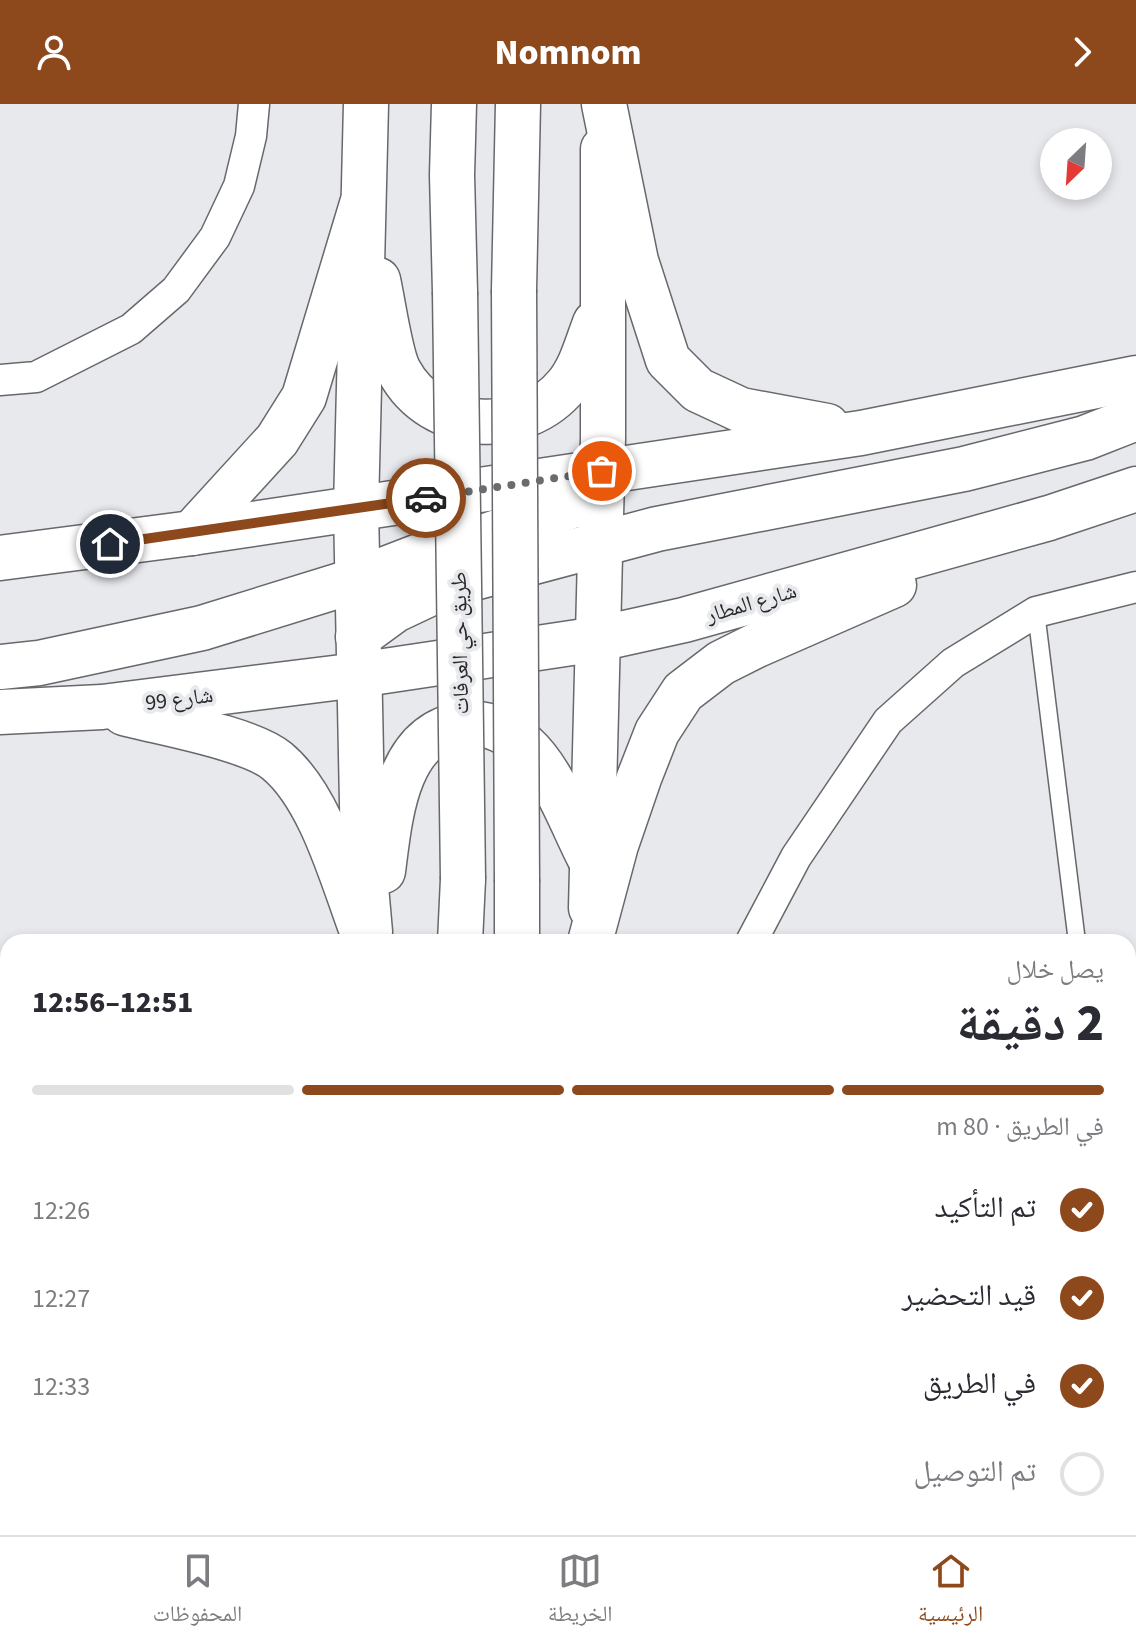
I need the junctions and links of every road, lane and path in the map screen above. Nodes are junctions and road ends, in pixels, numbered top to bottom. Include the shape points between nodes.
1 (254, 104) edge
2 (366, 104) edge
3 (454, 104) edge
4 (518, 104) edge
5 (604, 104) edge
6 (362, 204) junction
7 (603, 301) junction
8 (1136, 378) edge
9 (0, 380) edge
10 (1136, 418) edge
11 (861, 433) junction
12 (602, 484) junction
13 (1136, 489) edge
14 (356, 508) junction
15 (192, 533) junction
16 (979, 537) junction
17 (599, 544) junction
18 (0, 558) edge
19 (357, 580) junction
20 (1136, 587) edge
21 (1036, 612) junction
22 (598, 639) junction
23 (358, 656) junction
24 (0, 667) edge
25 (102, 707) junction
26 (0, 712) edge
27 (592, 863) junction
28 (367, 934) edge
29 (369, 934) edge
30 (371, 934) edge
31 (460, 934) edge
32 (517, 934) edge
33 (590, 934) edge
34 (592, 934) edge
35 (755, 934) edge
36 (1076, 934) edge

1 - 9 street via 239,186 215,237 176,290 131,329 36,377
2 - 6 main road
3 - 31 main road, طريق حي العرفات, bridge
4 - 32 main road, bridge
5 - 7 main road
5 - 11 main road via 636,261 668,360 698,390 741,410
6 - 7 main road via 397,369 419,399 446,415 476,423 503,420 529,413 550,399 566,386 581,361
6 - 14 main road
6 - 15 main road via 304,397 277,440
7 - 12 main road
8 - 11 main road
10 - 17 main road via 1085,438 964,469
11 - 12 main road
12 - 14 main road
12 - 17 main road
12 - 19 main road via 477,539
13 - 16 main road, شارع المطار
14 - 15 main road
14 - 19 main road
15 - 18 main road
16 - 22 main road, شارع المطار via 670,624
16 - 34 main road via 912,576 721,663 683,692 657,732 639,778
17 - 22 main road
17 - 23 main road via 431,593 395,610
19 - 23 main road
19 - 24 main road via 202,628
20 - 21 street
21 - 35 street via 953,663 888,721 796,857
21 - 36 lane
22 - 23 main road, شارع المطار
22 - 27 main road
23 - 25 main road, 99 شارع
23 - 29 main road
25 - 26 main road, 99 شارع
25 - 28 main road via 245,745 275,759 301,786 328,837
27 - 30 main road via 549,778 527,748 478,722 451,726 413,753 398,785
27 - 33 main road

